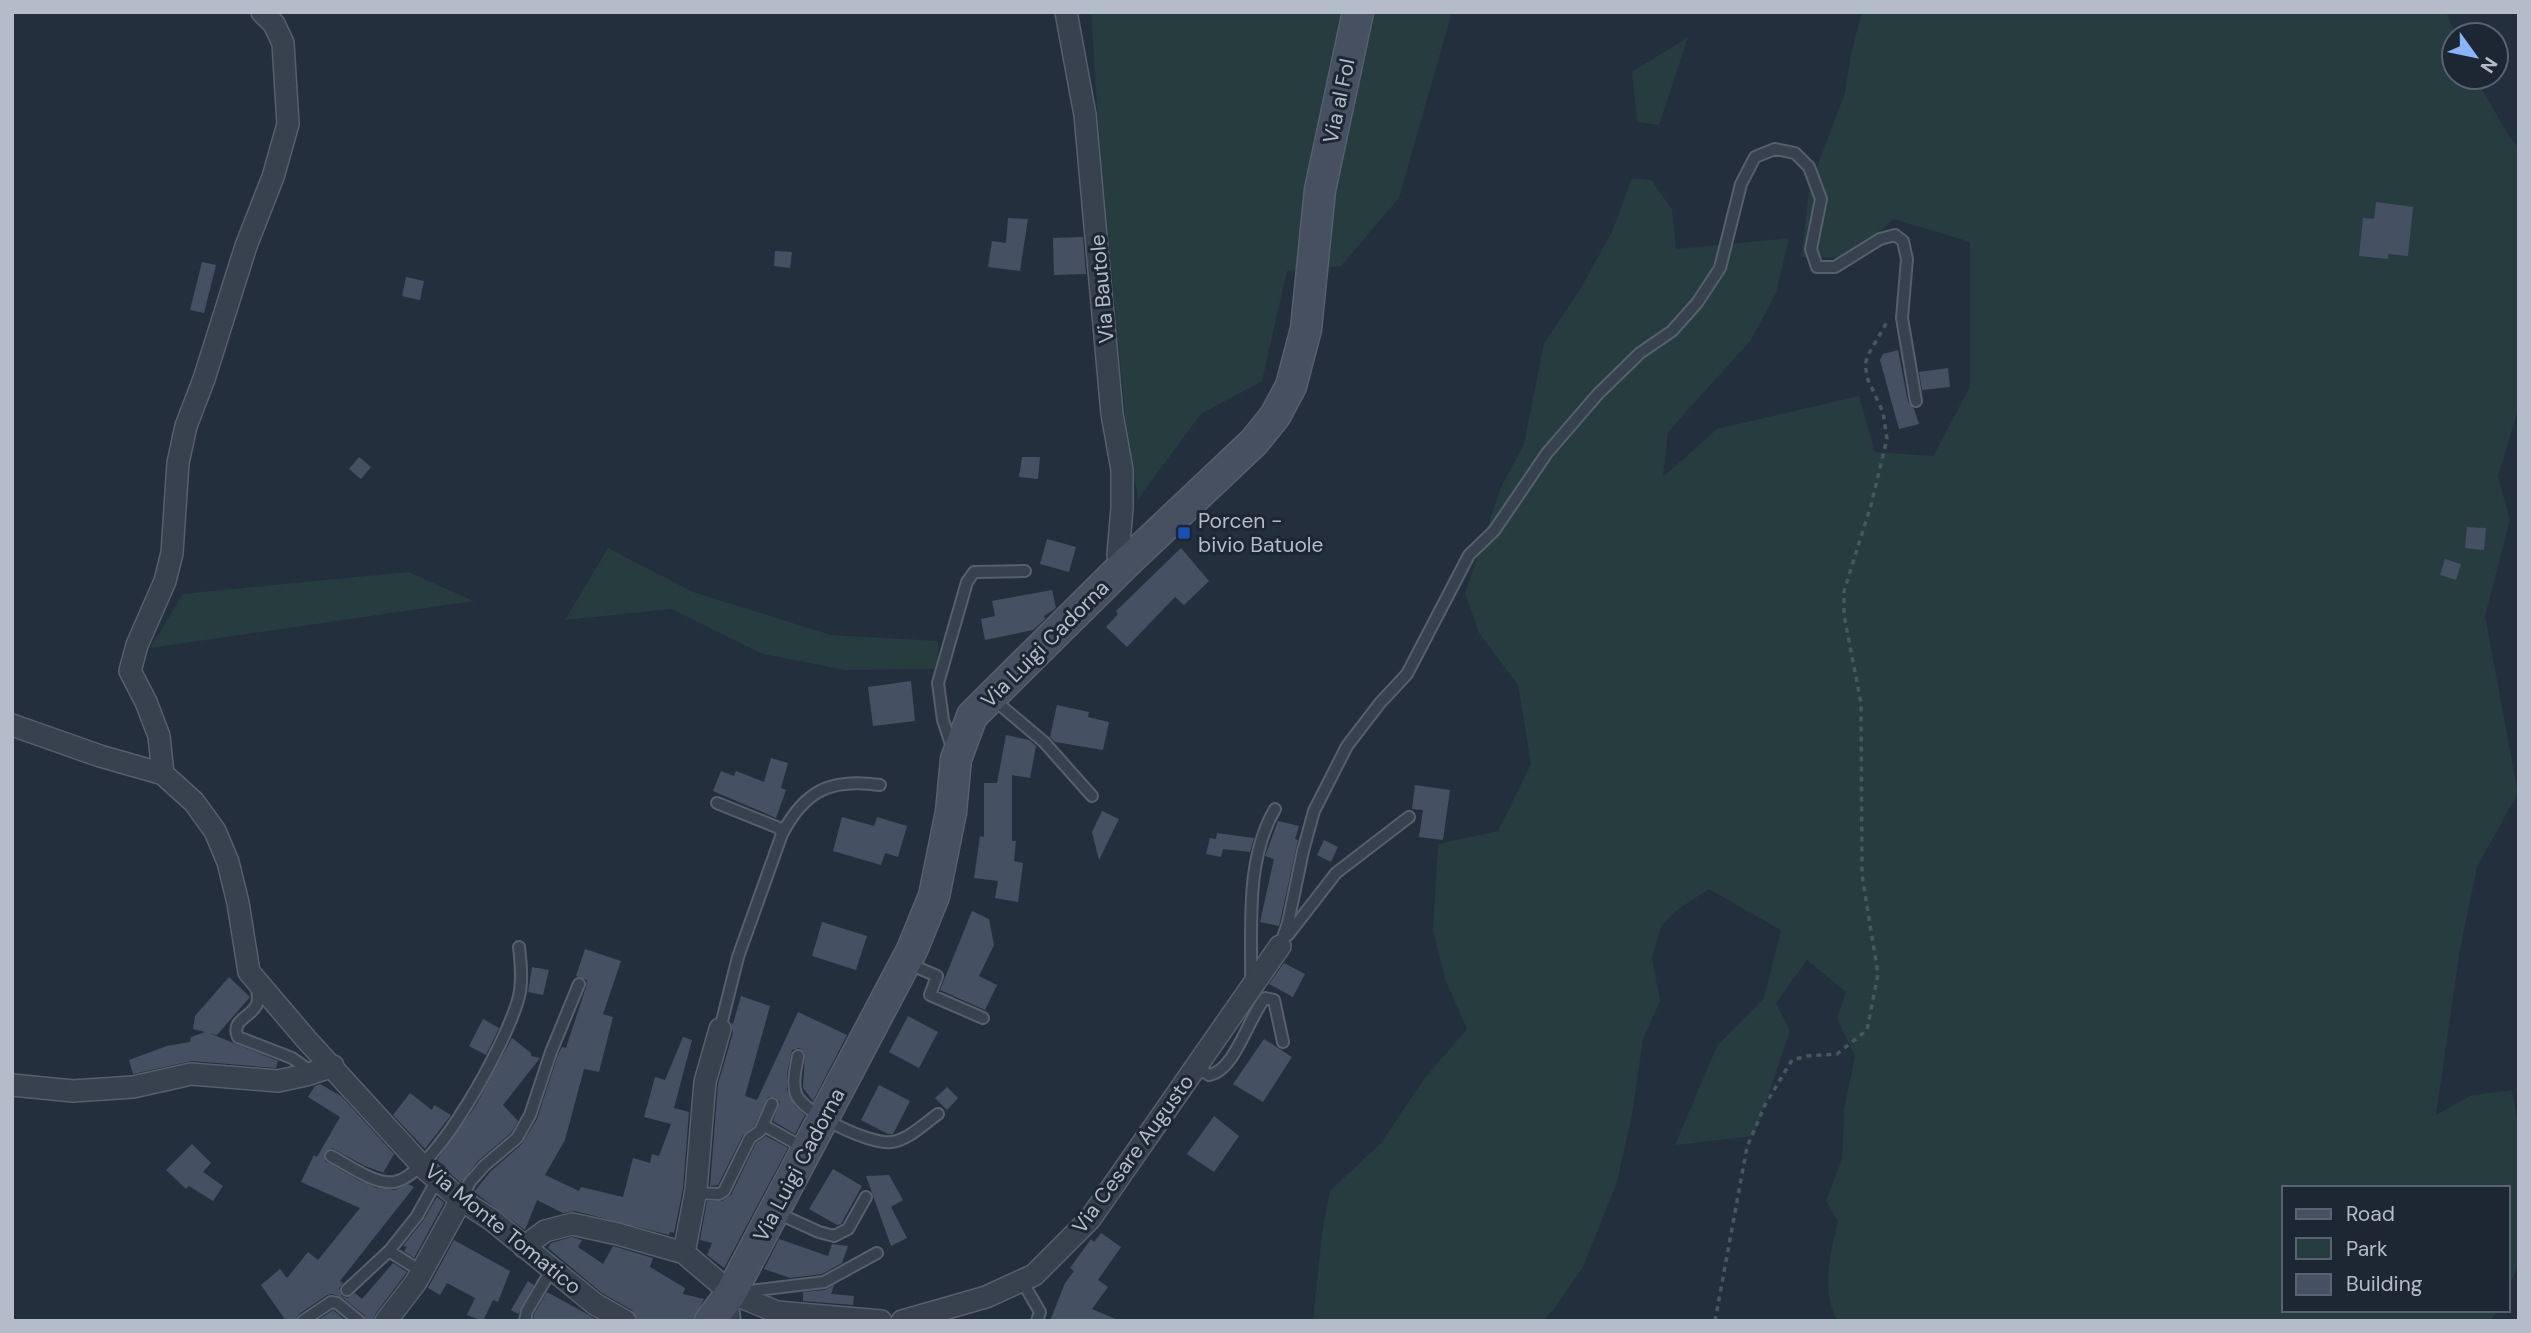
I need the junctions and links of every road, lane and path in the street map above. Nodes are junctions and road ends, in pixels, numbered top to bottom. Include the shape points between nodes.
1 (262, 12) edge
2 (1066, 12) edge
3 (1358, 12) edge
4 (1320, 190) joint
5 (1903, 294) junction
6 (1916, 401) dead end
7 (1126, 563) junction
8 (1025, 571) dead end
9 (991, 697) junction
10 (12, 725) edge
11 (956, 759) junction
12 (163, 774) junction
13 (880, 785) dead end
14 (1092, 796) dead end
15 (717, 803) dead end
16 (1275, 809) dead end
17 (1409, 817) dead end
18 (782, 834) junction
19 (1280, 946) junction
20 (519, 947) dead end
21 (905, 962) junction
22 (256, 980) junction
23 (579, 984) dead end
24 (1251, 986) junction
25 (983, 1018) dead end
26 (720, 1029) joint
27 (1283, 1042) dead end
28 (798, 1056) dead end
29 (1197, 1067) junction
30 (323, 1069) junction
31 (12, 1085) edge
32 (772, 1104) dead end
33 (938, 1114) dead end
34 (823, 1118) junction
35 (763, 1125) junction
36 (807, 1149) junction
37 (331, 1156) dead end
38 (421, 1164) junction
39 (437, 1180) junction
40 (695, 1193) junction
41 (866, 1197) dead end
42 (461, 1200) junction
43 (774, 1211) junction
44 (524, 1247) junction
45 (389, 1251) junction
46 (684, 1253) junction
47 (877, 1254) dead end
48 (552, 1269) junction
49 (422, 1272) junction
50 (1022, 1281) junction
51 (347, 1290) dead end
52 (733, 1307) edge
53 (303, 1321) edge
54 (359, 1321) edge
55 (386, 1321) edge
56 (525, 1321) edge
57 (625, 1321) edge
58 (710, 1321) edge
59 (881, 1321) edge
60 (902, 1321) edge
61 (1037, 1321) edge
62 (1715, 1321) edge

1 - 12 street via 283,43 288,124 186,426 178,463 172,553 130,671 159,736
2 - 7 street, Via Bautole via 1085,115 1112,414 1122,470 1118,555
3 - 4 street, Via al Fol
4 - 7 street, Via Luigi Cadorna via 1306,329 1292,386 1254,442
5 - 6 lane via 1902,318
5 - 19 lane via 1907,259 1903,241 1895,235 1880,239 1836,267 1817,267 1811,249 1821,199 1809,167 1795,153 1775,149 1755,157 1741,184 1720,268 1697,303 1672,331 1640,353 1598,394 1547,453 1494,531 1469,555 1407,674 1347,746 1314,811
5 - 62 path via 1865,365 1883,412 1887,439 1844,592 1861,703 1862,875 1878,974 1867,1030 1837,1054 1792,1060 1765,1105 1747,1147
7 - 9 street, Via Luigi Cadorna
8 - 11 lane via 974,572 967,582 938,683
9 - 11 street, Via Luigi Cadorna via 972,716
9 - 14 lane via 1044,742
10 - 12 street
11 - 21 street, Via Luigi Cadorna via 934,896
12 - 22 street via 194,802 215,831 231,876 249,972
13 - 18 lane via 829,785 807,798
15 - 18 lane via 779,828
16 - 24 lane via 1265,826 1252,888
17 - 19 lane via 1336,873
18 - 26 lane via 738,957
19 - 24 street, Via Cesare Augusto
20 - 38 lane via 518,999 502,1037 474,1096
21 - 25 lane via 937,976 930,995
21 - 34 street, Via Luigi Cadorna
22 - 30 street, Via Monte Tomatico via 306,1039
22 - 30 lane via 258,1002 237,1025 238,1037
23 - 42 lane via 530,1115 517,1138 484,1166
24 - 29 street, Via Cesare Augusto
26 - 40 street via 705,1082
27 - 29 lane via 1274,1000 1265,998 1232,1057 1216,1074
28 - 34 lane via 796,1096
29 - 50 street, Via Cesare Augusto via 1090,1219 1034,1275
30 - 31 street via 278,1081 191,1074 133,1087 73,1091
30 - 38 street, Via Monte Tomatico
32 - 35 lane
33 - 34 lane via 889,1143 871,1141
34 - 36 street, Via Luigi Cadorna
35 - 36 lane
35 - 40 lane via 750,1138 724,1191
36 - 43 street, Via Luigi Cadorna
37 - 38 lane via 385,1182 397,1181
38 - 39 street, Via Monte Tomatico
39 - 42 street, Via Monte Tomatico
39 - 45 lane via 417,1216
40 - 46 street
41 - 43 lane via 848,1229 834,1236
42 - 44 street, Via Monte Tomatico
42 - 49 street
43 - 52 street, Via Luigi Cadorna
44 - 46 street via 545,1231 572,1224
44 - 48 street, Via Monte Tomatico
45 - 49 lane
45 - 51 lane
46 - 52 street
47 - 52 lane via 824,1282
48 - 56 lane
48 - 57 street, Via Monte Tomatico via 595,1304
49 - 55 street
50 - 60 street, Via Cesare Augusto via 958,1309
50 - 61 lane via 1040,1312
52 - 58 street, Via Luigi Cadorna
52 - 59 street
53 - 54 lane via 331,1302

